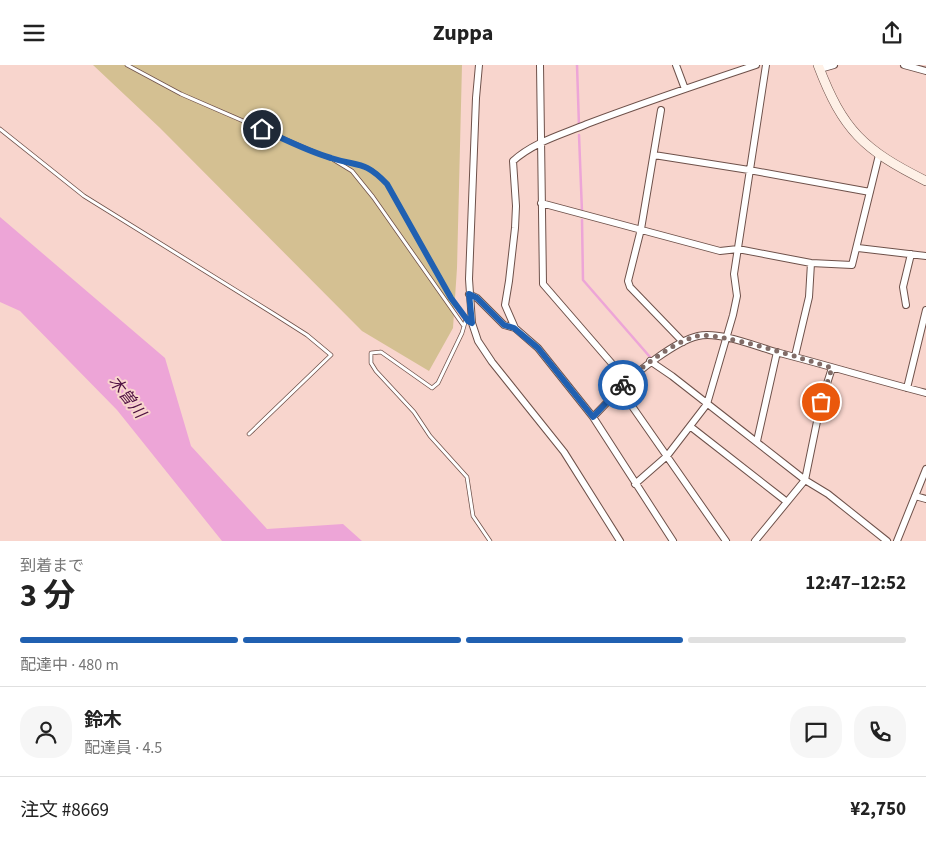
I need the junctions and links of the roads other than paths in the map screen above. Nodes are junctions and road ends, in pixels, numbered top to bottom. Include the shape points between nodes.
1 (127, 65) edge
2 (479, 65) edge
3 (540, 65) edge
4 (676, 65) edge
5 (756, 65) edge
6 (766, 65) edge
7 (834, 65) edge
8 (904, 65) edge
9 (819, 67) edge
10 (926, 71) edge
11 (685, 89) junction
12 (661, 110) dead end
13 (0, 129) edge
14 (540, 143) junction
15 (654, 155) junction
16 (879, 155) junction
17 (332, 159) junction
18 (749, 170) junction
19 (926, 181) edge
20 (870, 192) junction
21 (542, 203) junction
22 (641, 229) junction
23 (858, 248) junction
24 (738, 249) junction
25 (911, 254) junction
26 (926, 256) edge
27 (811, 263) junction
28 (469, 294) junction
29 (906, 305) dead end
30 (926, 310) edge
31 (466, 318) junction
32 (472, 323) junction
33 (464, 325) junction
34 (514, 328) junction
35 (725, 338) junction
36 (683, 343) junction
37 (777, 352) junction
38 (795, 356) junction
39 (650, 361) junction
40 (832, 368) junction
41 (627, 381) junction
42 (907, 388) junction
43 (620, 389) junction
44 (926, 393) edge
45 (707, 404) junction
46 (593, 417) junction
47 (691, 427) junction
48 (249, 434) dead end
49 (756, 441) junction
50 (667, 456) junction
51 (926, 469) edge
52 (805, 480) junction
53 (635, 484) junction
54 (915, 496) junction
55 (926, 499) edge
56 (788, 501) junction
57 (490, 541) edge
58 (620, 541) edge
59 (673, 541) edge
60 (726, 541) edge
61 (755, 541) edge
62 (887, 541) edge
63 (897, 541) edge

1 - 17 lane via 181,94
2 - 28 street
3 - 14 street
4 - 11 street
5 - 11 street
6 - 18 street
7 - 9 street
8 - 10 street
9 - 16 main road via 834,105 848,126
11 - 14 street
12 - 15 street
13 - 48 lane via 84,196 307,335 331,355
14 - 21 street
14 - 34 street via 513,161 515,228 505,305
15 - 18 street
15 - 22 street
16 - 19 main road
16 - 20 street
17 - 31 lane via 362,164 387,184 451,298
17 - 33 lane via 352,171 368,191
18 - 20 street
18 - 24 street
20 - 23 street
21 - 22 street
21 - 41 street via 543,284
22 - 24 street via 720,251
22 - 36 street via 628,281 630,287
23 - 25 street
23 - 27 street via 852,265
24 - 27 street
24 - 35 street via 734,274 737,296
25 - 26 street
25 - 29 street via 903,287
27 - 38 street via 809,297
28 - 32 street
28 - 34 street via 504,325
30 - 42 street
31 - 32 lane
31 - 33 lane
32 - 58 street via 478,341 564,452
33 - 57 lane via 438,383 432,388 381,352 372,353 371,363 467,477 474,516
34 - 46 street via 538,348
35 - 36 street via 698,336
35 - 37 street
35 - 45 street
36 - 39 street
37 - 38 street
37 - 49 street
38 - 40 street
39 - 41 street
39 - 45 street
40 - 42 street
40 - 52 street via 821,402
41 - 43 street
42 - 44 street
43 - 46 street
43 - 50 street
45 - 47 street
45 - 49 street
46 - 53 street
47 - 50 street
47 - 56 street
49 - 52 street
50 - 53 street
50 - 60 street
51 - 54 street
52 - 56 street
52 - 62 street
53 - 59 street
54 - 55 street
54 - 63 street
56 - 61 street

